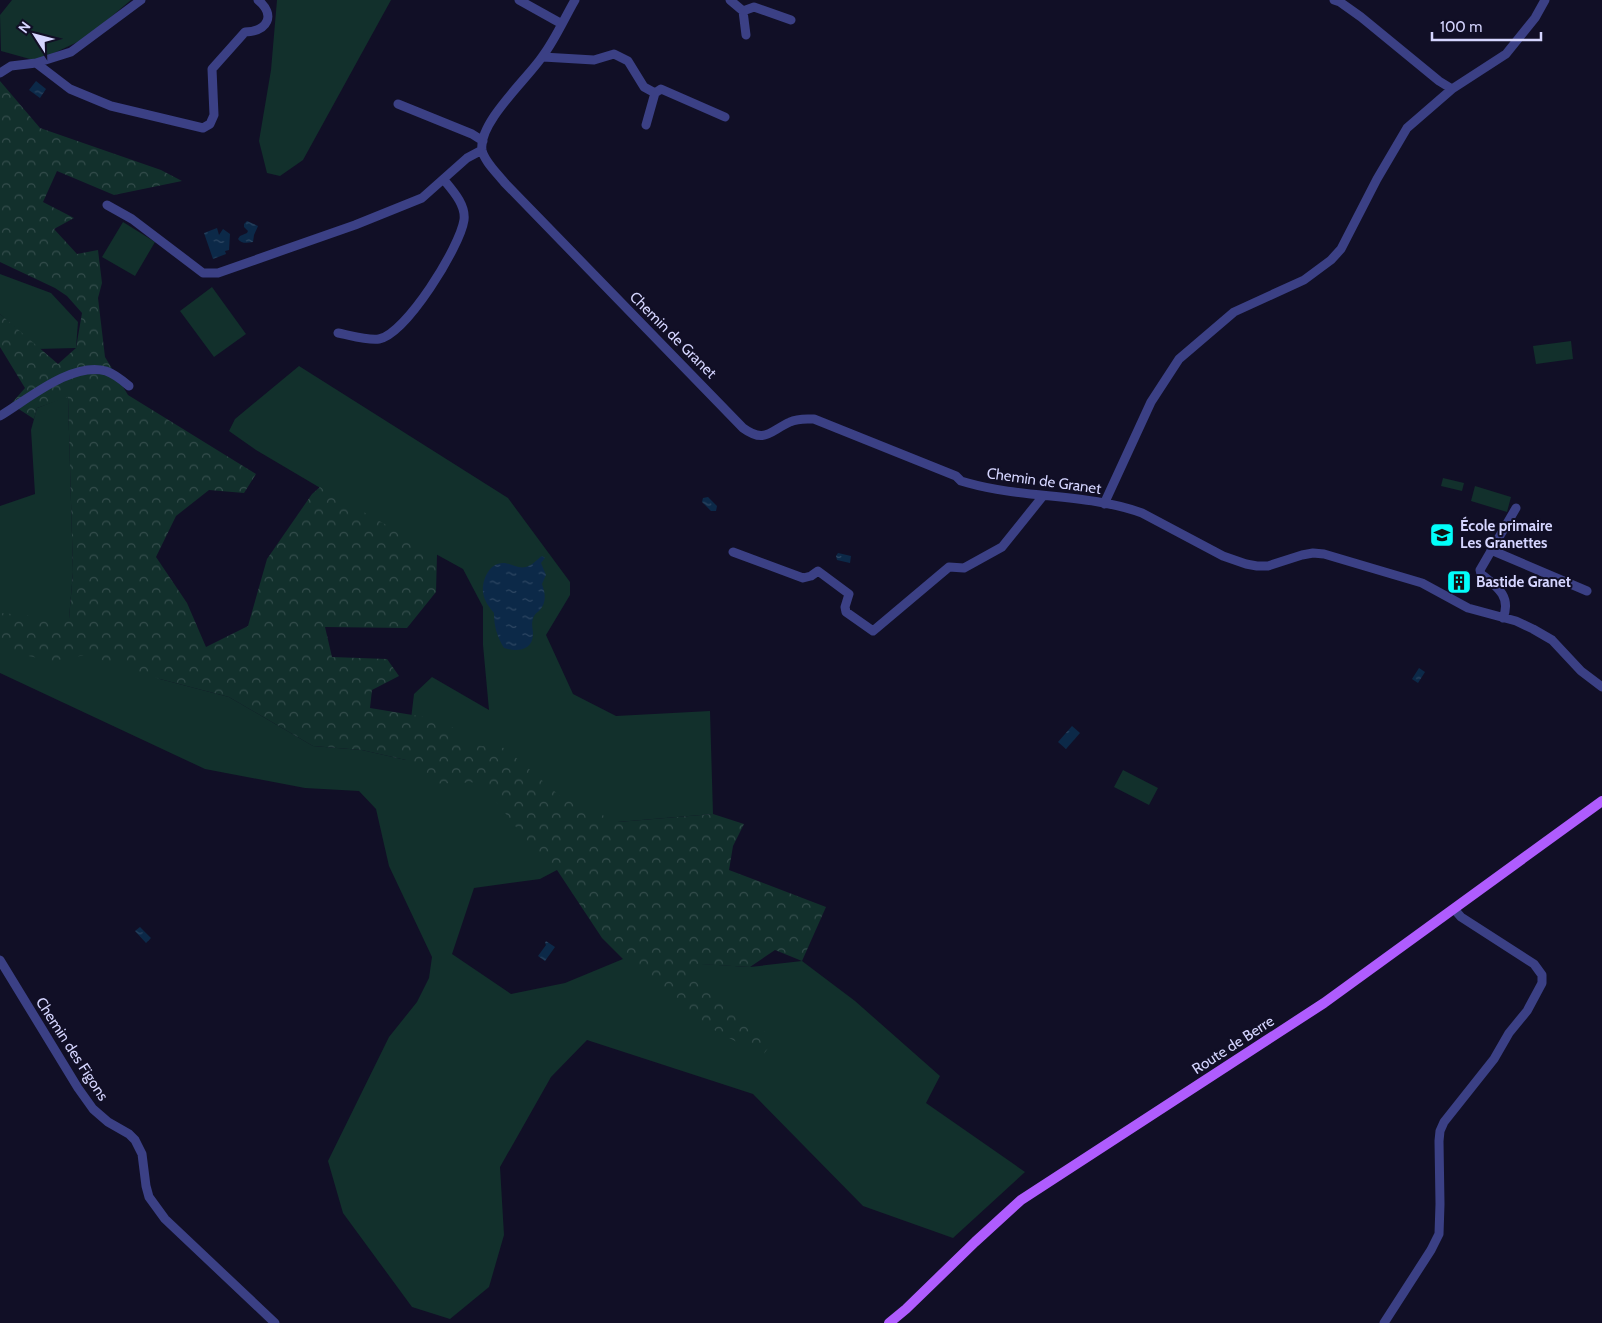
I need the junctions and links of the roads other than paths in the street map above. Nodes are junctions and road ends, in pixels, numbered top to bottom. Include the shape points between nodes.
1 (140, 0) edge
2 (258, 0) edge
3 (519, 0) edge
4 (575, 0) edge
5 (730, 0) edge
6 (1334, 0) edge
7 (1545, 0) edge
8 (743, 11) junction
9 (791, 20) dead end
10 (562, 24) junction
11 (746, 35) dead end
12 (543, 57) junction
13 (53, 58) junction
14 (36, 63) junction
15 (0, 73) edge
16 (50, 73) junction
17 (1452, 89) junction
18 (655, 93) junction
19 (398, 104) dead end
20 (725, 117) dead end
21 (646, 125) dead end
22 (482, 145) junction
23 (444, 180) junction
24 (107, 205) dead end
25 (338, 333) dead end
26 (129, 386) dead end
27 (0, 416) edge
28 (1043, 496) junction
29 (1104, 504) junction
30 (1516, 508) dead end
31 (1491, 550) junction
32 (733, 552) dead end
33 (1587, 591) dead end
34 (1503, 618) junction
35 (1602, 687) edge
36 (1602, 801) edge
37 (1454, 909) junction
38 (0, 960) edge
39 (275, 1323) edge
40 (889, 1323) edge
41 (1384, 1323) edge

1 - 13 street via 71,52
2 - 16 street via 266,6 267,22 257,32 245,32 212,69 214,116 203,128 111,106 70,89
3 - 10 street
4 - 10 street
5 - 8 street
6 - 17 street
7 - 17 street via 1506,54
8 - 9 street via 754,7
8 - 11 street
10 - 12 street
12 - 18 street via 594,60 614,54 628,61 644,87
12 - 22 street via 494,117
13 - 14 street
13 - 16 street
14 - 15 street via 11,66
14 - 16 street
17 - 29 street via 1407,128 1341,249 1331,260 1304,280 1234,312 1179,359 1151,402
18 - 20 street via 661,89
18 - 21 street
19 - 22 street via 472,134
22 - 23 street
22 - 28 street, Chemin de Granet via 486,159 504,182 751,434 766,436 792,421 814,419 956,476 968,484
23 - 24 street via 422,198 218,273 203,272 132,219
23 - 25 street via 462,206 464,219 454,249 440,274 400,328 389,335 378,339
26 - 27 street via 116,375 104,371 83,371 59,380
28 - 29 street, Chemin de Granet
28 - 32 street via 1002,547 964,568 949,567 872,631 846,612 849,594 818,571 803,578
29 - 34 street, Chemin de Granet via 1142,513 1224,556 1246,564 1268,566 1302,555 1324,554 1422,582 1468,608
30 - 31 street
31 - 33 street
31 - 34 street via 1480,570 1501,591 1506,601
34 - 35 street, Chemin de Granet via 1516,621 1552,640 1581,671
36 - 37 main road, Route de Berre
37 - 40 main road, Route de Berre via 1324,1003 1022,1200
37 - 41 street via 1461,917 1534,964 1542,976 1542,983 1494,1059 1444,1122 1439,1140 1438,1234
38 - 39 street, Chemin des Figons via 92,1110 135,1140 142,1154 149,1197 165,1220

